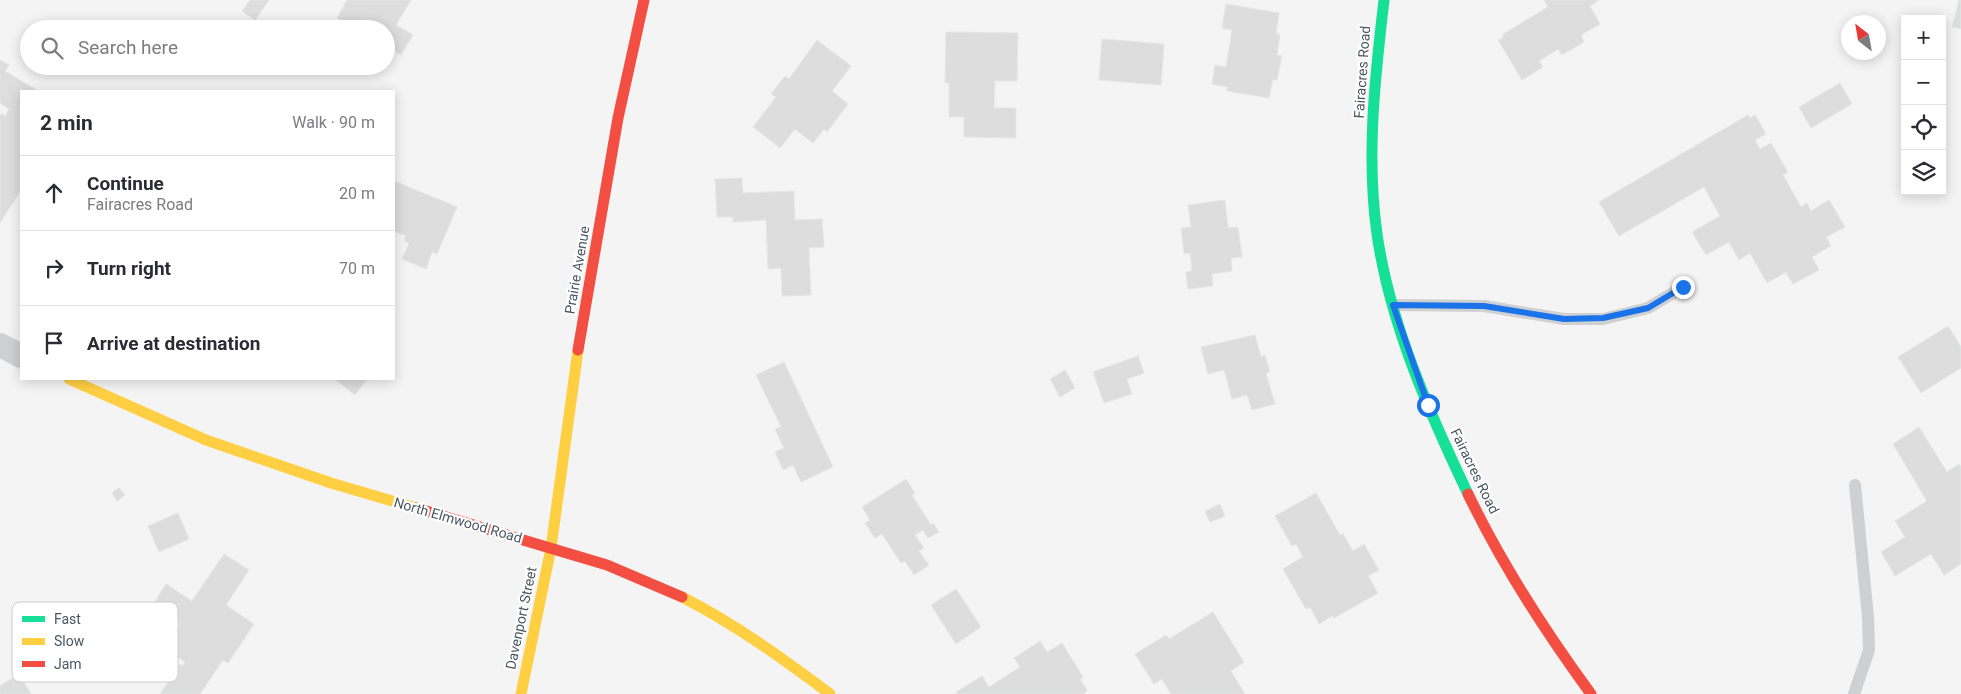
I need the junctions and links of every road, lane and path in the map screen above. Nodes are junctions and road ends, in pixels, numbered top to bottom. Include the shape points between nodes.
1 (644, 0) edge
2 (1384, 0) edge
3 (1683, 287) dead end
4 (1393, 305) junction
5 (0, 345) edge
6 (20, 355) edge
7 (71, 380) edge
8 (1855, 485) dead end
9 (551, 548) junction
10 (521, 694) edge
11 (830, 694) edge
12 (1591, 694) edge
13 (1854, 694) edge

1 - 9 street, Prairie Avenue via 618,118 580,338
2 - 4 street, Fairacres Road via 1374,81 1373,146 1377,231
3 - 4 lane via 1648,308 1603,318 1564,319 1484,306
4 - 12 street, Fairacres Road via 1438,429 1464,486 1499,554 1562,656
5 - 6 street
7 - 9 street, North Elmwood Road via 215,443 331,483
8 - 13 lane via 1869,650
9 - 10 street, Davenport Street
9 - 11 street, North Elmwood Road via 662,587 712,612 756,639

